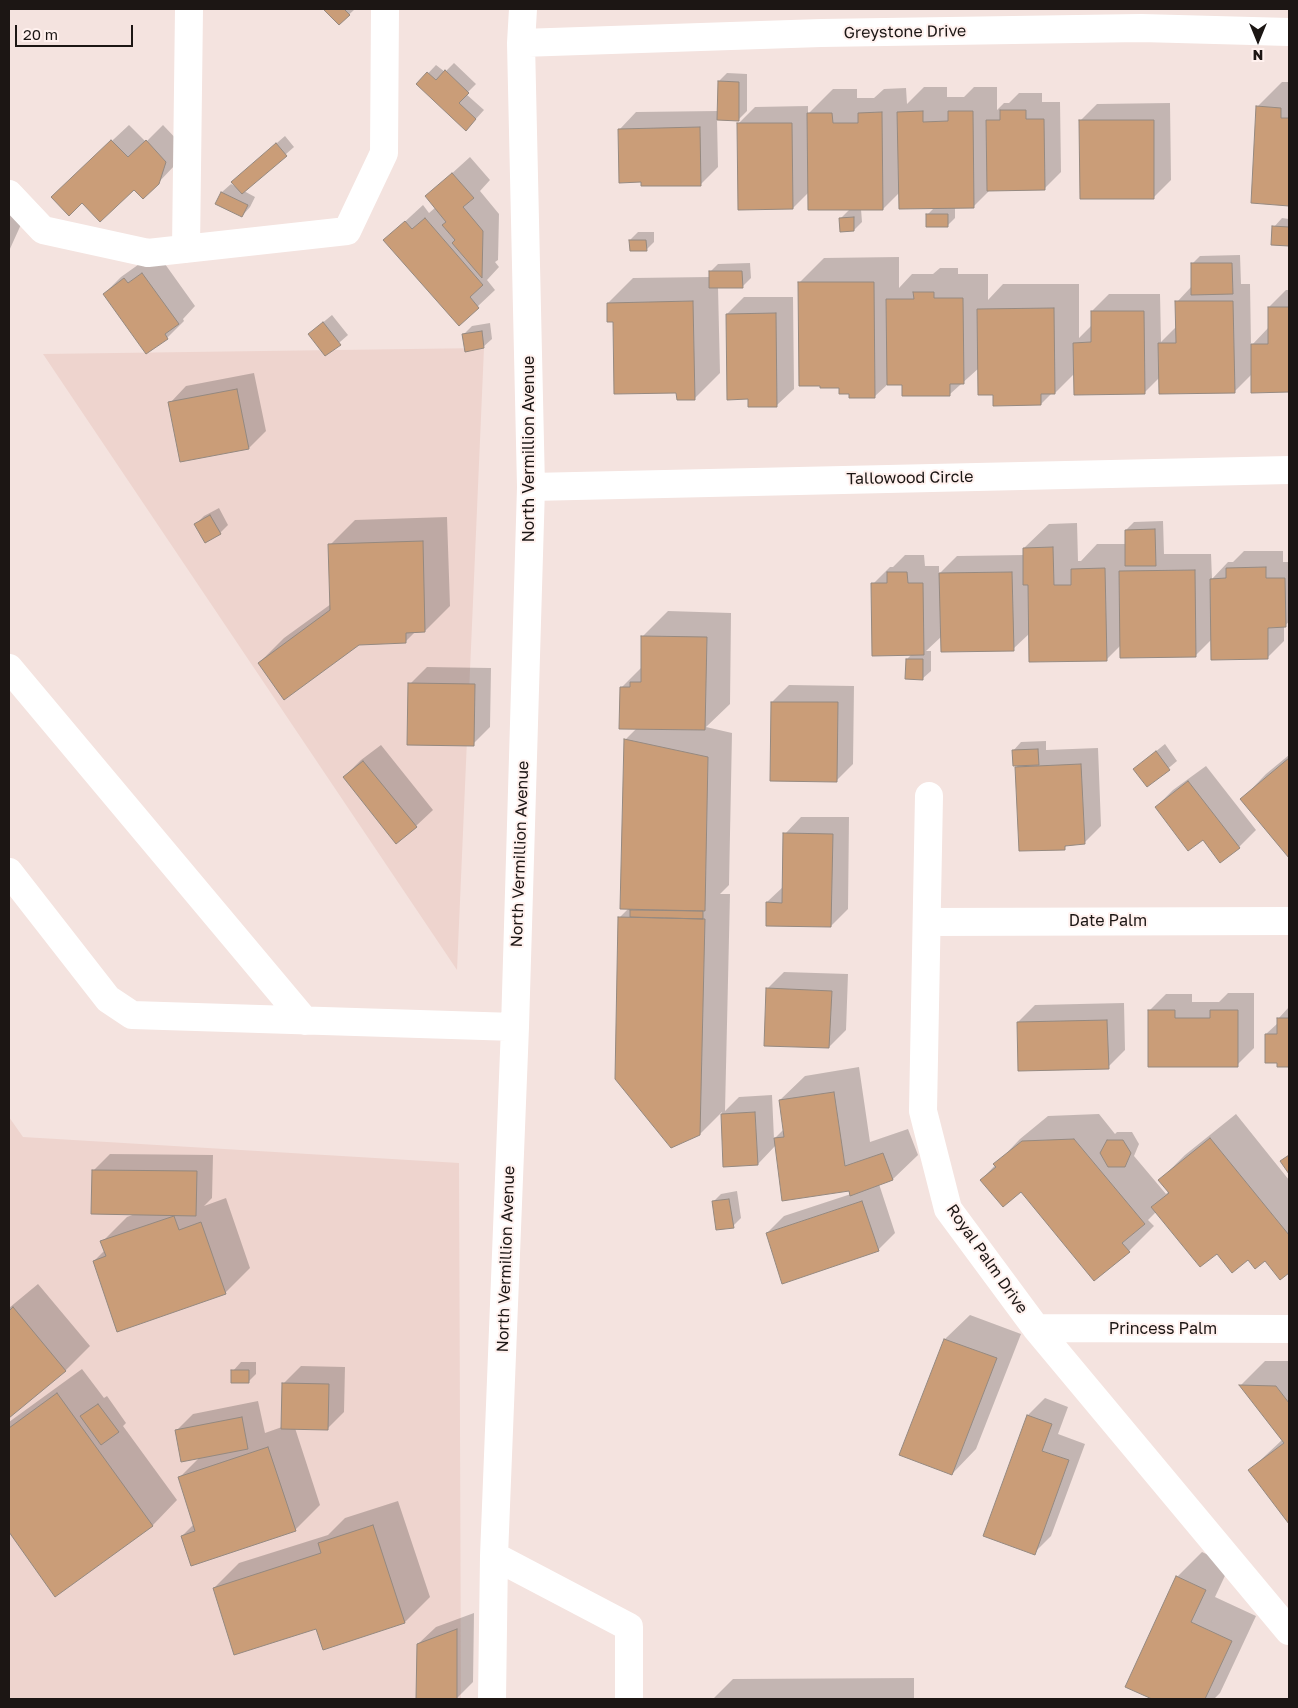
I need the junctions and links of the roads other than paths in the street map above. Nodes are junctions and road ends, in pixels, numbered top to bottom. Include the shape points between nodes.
1 (189, 9) edge
2 (385, 9) edge
3 (523, 9) edge
4 (1289, 32) edge
5 (521, 43) junction
6 (9, 194) edge
7 (186, 249) junction
8 (1289, 470) edge
9 (531, 487) junction
10 (9, 668) edge
11 (929, 796) dead end
12 (9, 872) edge
13 (1289, 920) edge
14 (927, 922) junction
15 (305, 1021) junction
16 (515, 1027) junction
17 (1036, 1328) junction
18 (1289, 1329) edge
19 (494, 1556) junction
20 (1289, 1631) edge
21 (492, 1699) edge
22 (629, 1699) edge

1 - 7 street
2 - 7 street via 384,153 347,231
3 - 5 street, North Vermillion Avenue
4 - 5 street, Greystone Drive via 1121,28
5 - 9 street, North Vermillion Avenue
6 - 7 street via 43,230 148,253
8 - 9 street, Tallowood Circle
9 - 16 street, North Vermillion Avenue
10 - 15 street
11 - 14 street, Royal Palm Drive
12 - 15 street via 108,999 132,1015
13 - 14 street, Date Palm
14 - 17 street, Royal Palm Drive via 923,1111 948,1209
15 - 16 street
16 - 19 street, North Vermillion Avenue
17 - 18 street, Princess Palm
17 - 20 street, Royal Palm Drive
19 - 21 street, North Vermillion Avenue
19 - 22 street via 629,1627

